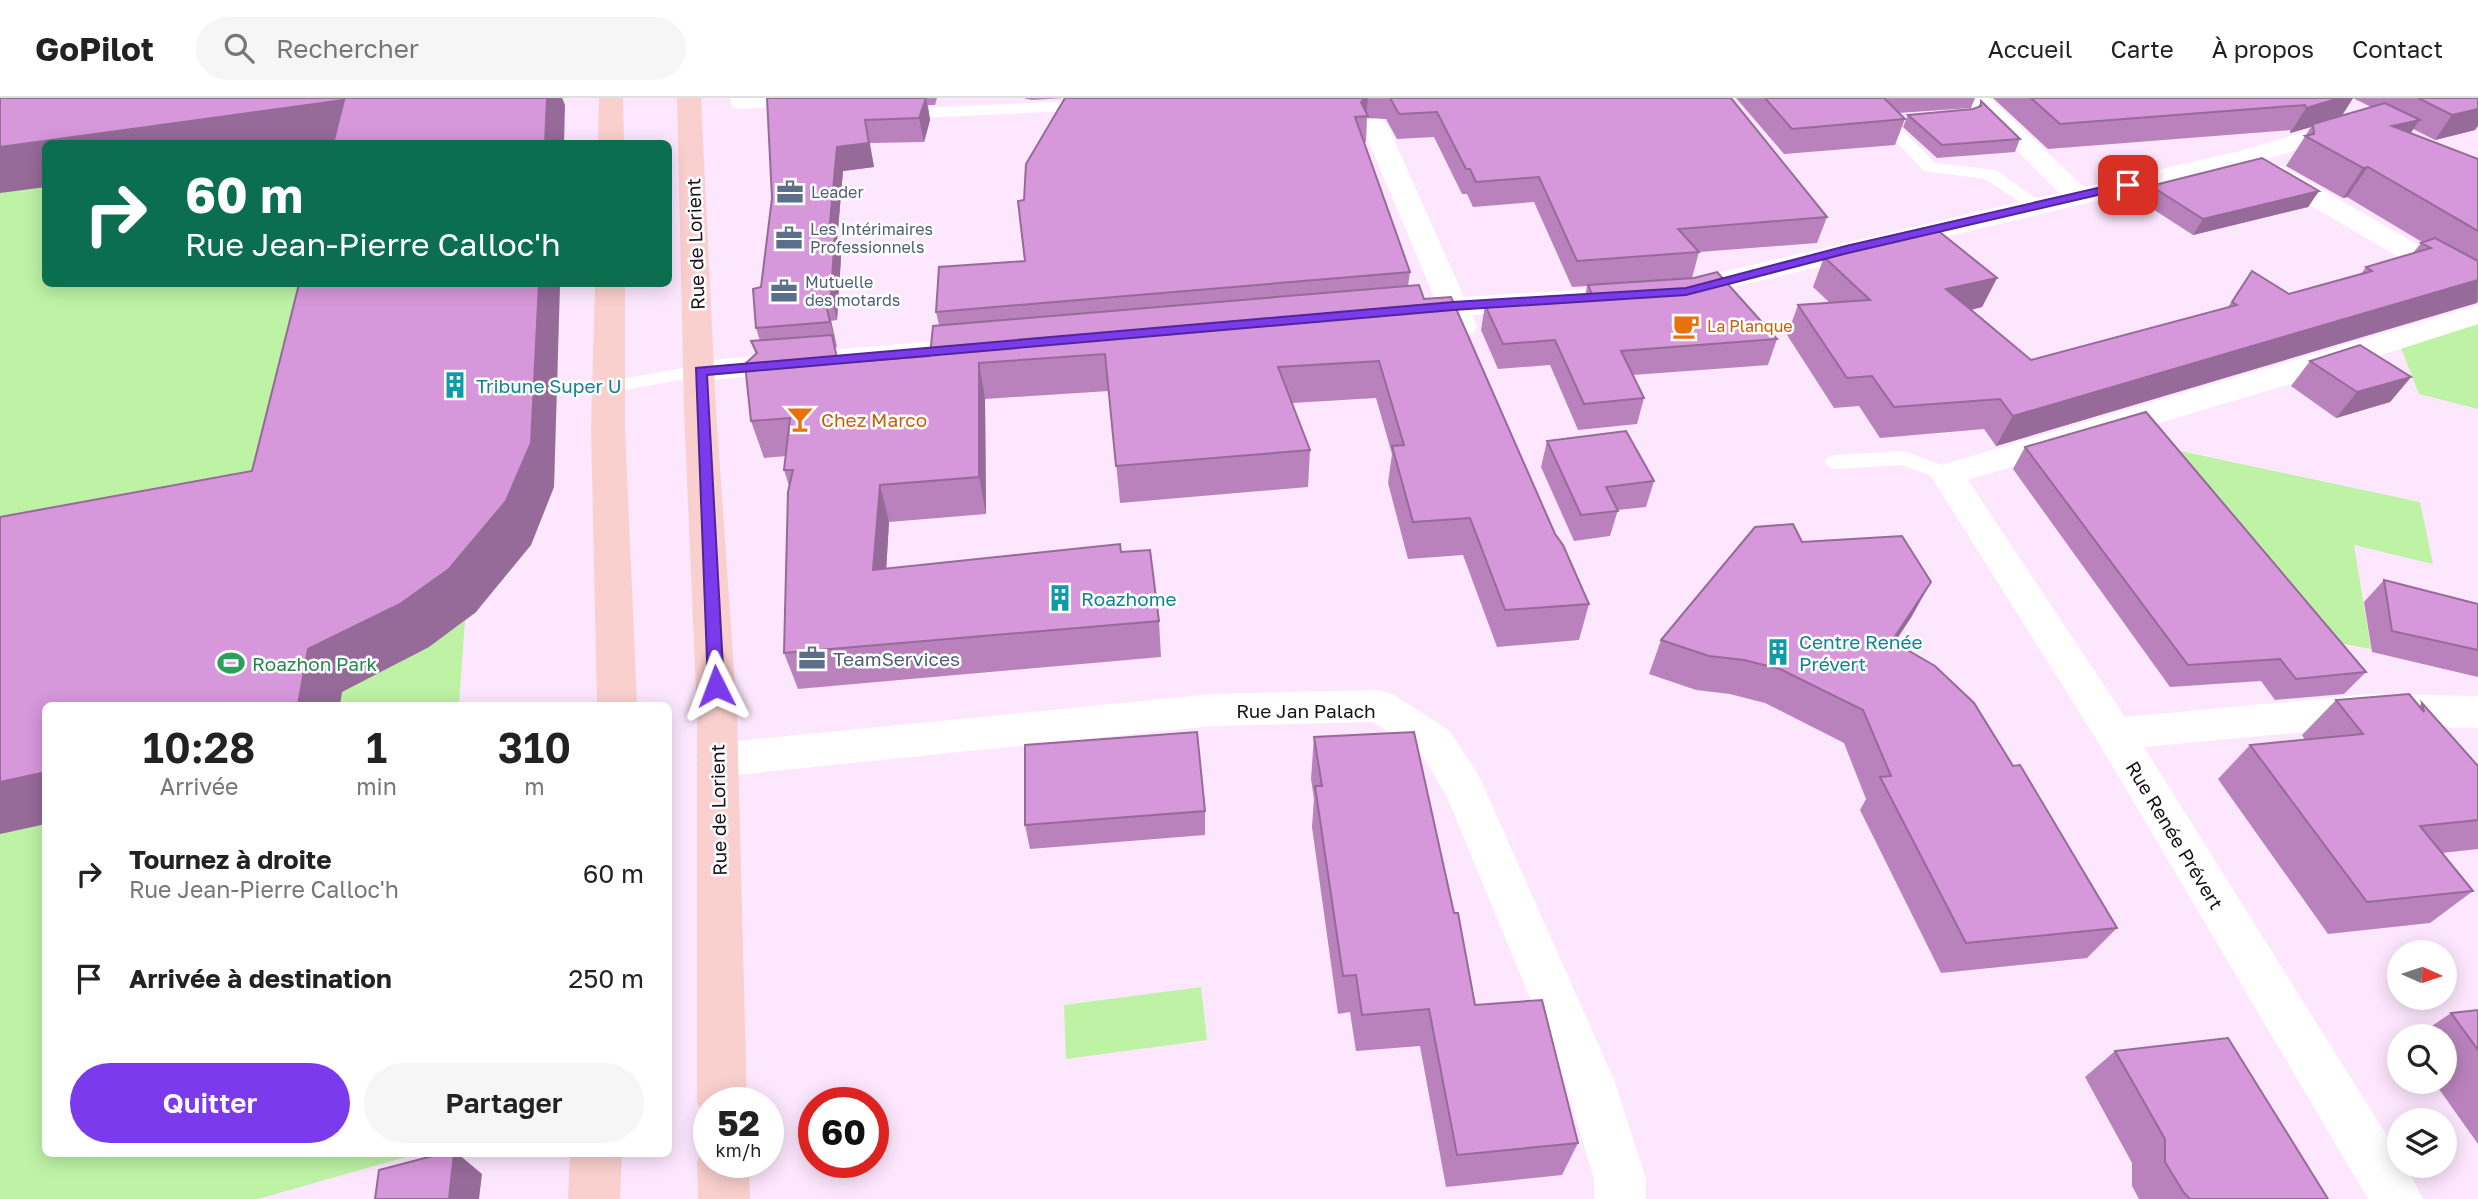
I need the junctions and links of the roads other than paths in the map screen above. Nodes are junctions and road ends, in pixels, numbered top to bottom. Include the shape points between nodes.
1 (611, 98) edge
2 (689, 98) edge
3 (738, 98) edge
4 (813, 98) edge
5 (887, 98) edge
6 (1862, 98) edge
7 (1976, 98) edge
8 (1107, 104) edge
9 (2339, 104) dead end
10 (1912, 119) edge
11 (1884, 121) junction
12 (1375, 126) dead end
13 (611, 140) edge
14 (2247, 157) junction
15 (2078, 196) junction
16 (2035, 204) junction
17 (1825, 225) edge
18 (1846, 250) junction
19 (610, 287) edge
20 (2478, 291) edge
21 (1453, 306) junction
22 (1371, 313) edge
23 (2478, 314) edge
24 (1014, 344) edge
25 (1475, 356) edge
26 (700, 371) junction
27 (609, 387) junction
28 (1836, 461) dead end
29 (1947, 475) junction
30 (617, 702) edge
31 (2478, 712) edge
32 (2114, 734) junction
33 (717, 760) junction
34 (722, 1087) edge
35 (596, 1157) edge
36 (723, 1178) edge
37 (594, 1199) edge
38 (724, 1199) edge
39 (1620, 1199) edge
40 (2397, 1199) edge

1 - 13 main road
2 - 26 main road, Rue de Lorient
3 - 4 lane via 738,104
5 - 8 lane via 916,113
6 - 11 lane
7 - 15 street
9 - 14 street via 2373,124
10 - 11 lane
11 - 16 lane via 1930,167 1990,174
12 - 21 street
14 - 15 street
14 - 20 street
15 - 16 street
16 - 18 street
17 - 18 street
18 - 21 street via 1686,292
19 - 27 main road
21 - 22 street
21 - 25 street
23 - 29 street
24 - 26 street
26 - 27 lane
26 - 33 main road, Rue de Lorient
27 - 30 main road
28 - 29 lane via 1903,458
29 - 32 street, Rue Renée Prévert
31 - 32 street via 2370,710
32 - 40 street, Rue Renée Prévert
33 - 34 main road, Rue de Lorient
33 - 39 street, Rue Jan Palach via 1212,710 1380,706 1436,743 1464,788 1590,1082 1620,1180
35 - 37 main road
36 - 38 main road

